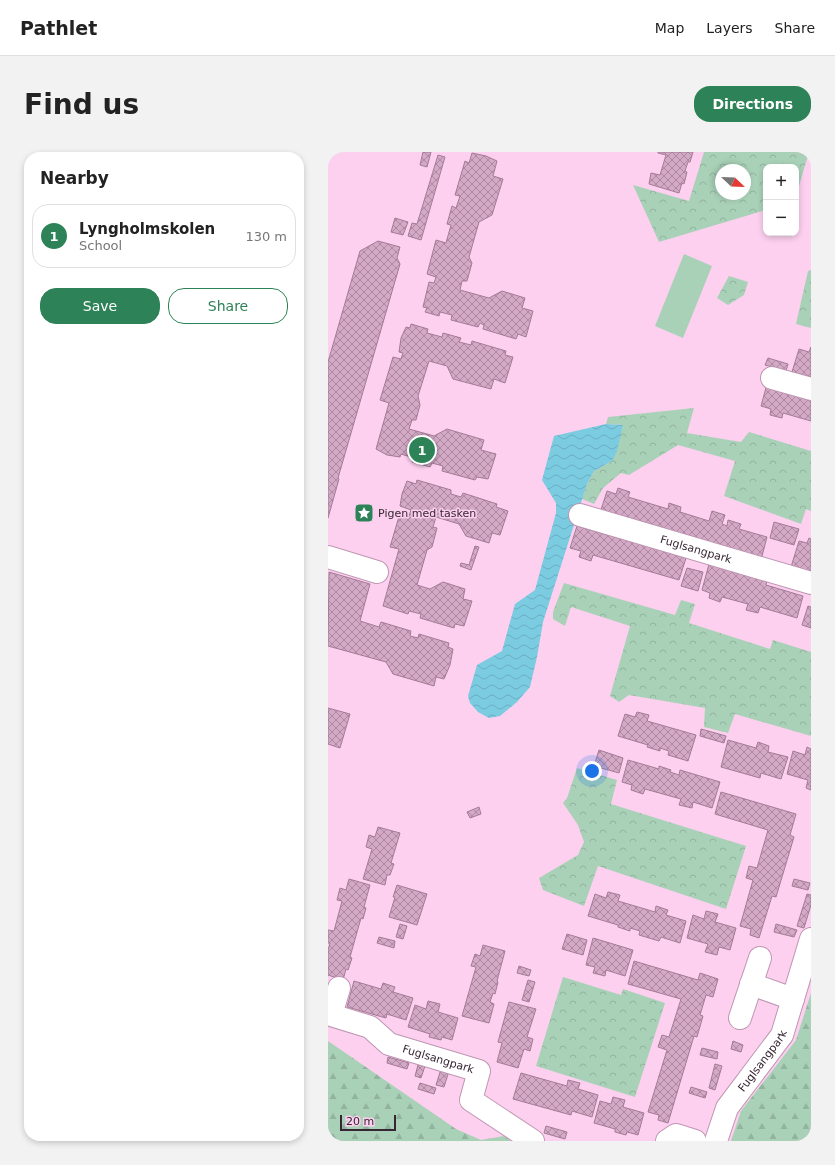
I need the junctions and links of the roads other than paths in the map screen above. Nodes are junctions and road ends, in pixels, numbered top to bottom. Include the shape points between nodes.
1 (772, 378) dead end
2 (811, 389) edge
3 (580, 515) dead end
4 (328, 557) edge
5 (377, 572) dead end
6 (811, 583) edge
7 (811, 939) edge
8 (760, 958) dead end
9 (751, 984) junction
10 (339, 988) dead end
11 (793, 998) junction
12 (740, 1018) dead end
13 (533, 1141) edge
14 (667, 1141) edge
15 (695, 1141) edge
16 (716, 1141) edge

1 - 2 street
3 - 6 street, Fuglsangpark
4 - 5 street
7 - 11 street, Fuglsangpark
8 - 9 street
9 - 11 street
9 - 12 street
10 - 13 street, Fuglsangpark via 331,1015 370,1027 389,1044 479,1072 471,1100
11 - 16 street, Fuglsangpark via 782,1035 727,1108
14 - 15 street via 676,1135

